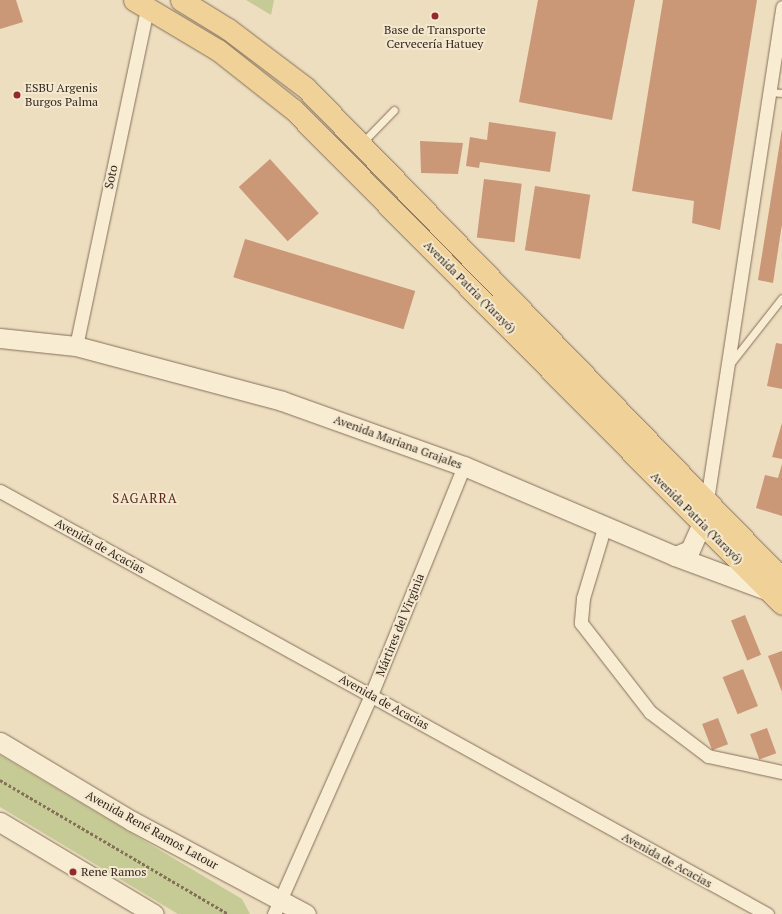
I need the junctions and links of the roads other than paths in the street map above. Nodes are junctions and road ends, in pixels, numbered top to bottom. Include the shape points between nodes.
1 (181, 0) edge
2 (140, 4) edge
3 (782, 6) edge
4 (776, 92) edge
5 (394, 110) dead end
6 (362, 144) junction
7 (782, 298) edge
8 (0, 338) edge
9 (76, 346) junction
10 (730, 364) junction
11 (464, 466) junction
12 (0, 491) edge
13 (707, 500) junction
14 (702, 523) junction
15 (605, 525) junction
16 (675, 556) junction
17 (779, 592) edge
18 (371, 695) junction
19 (0, 742) edge
20 (782, 772) edge
21 (0, 822) edge
22 (277, 907) edge
23 (154, 914) edge
24 (306, 914) edge
25 (767, 914) edge

1 - 6 main road, Avenida Patria (Yarayó) via 228,29 306,88
2 - 9 street, Soto
2 - 14 main road, Avenida Patria (Yarayó) via 218,50 294,110
3 - 4 street
4 - 10 street
5 - 6 lane
6 - 13 main road, Avenida Patria (Yarayó)
7 - 10 lane
8 - 9 street, Avenida Mariana Grajales
9 - 11 street, Avenida Mariana Grajales via 282,402
10 - 13 street
11 - 15 street, Avenida Mariana Grajales
11 - 18 street, Mártires del Virginia
12 - 18 street, Avenida de Acacias
13 - 17 main road, Avenida Patria (Yarayó)
14 - 16 street via 690,550
14 - 17 main road, Avenida Patria (Yarayó)
15 - 16 street, Avenida Mariana Grajales
15 - 20 street via 583,598 581,623 650,712 708,756
16 - 17 street, Avenida Mariana Grajales
18 - 22 street, Mártires del Virginia
18 - 25 street, Avenida de Acacias
19 - 22 street, Avenida René Ramos Latour
21 - 23 street
22 - 24 street, Avenida René Ramos Latour

